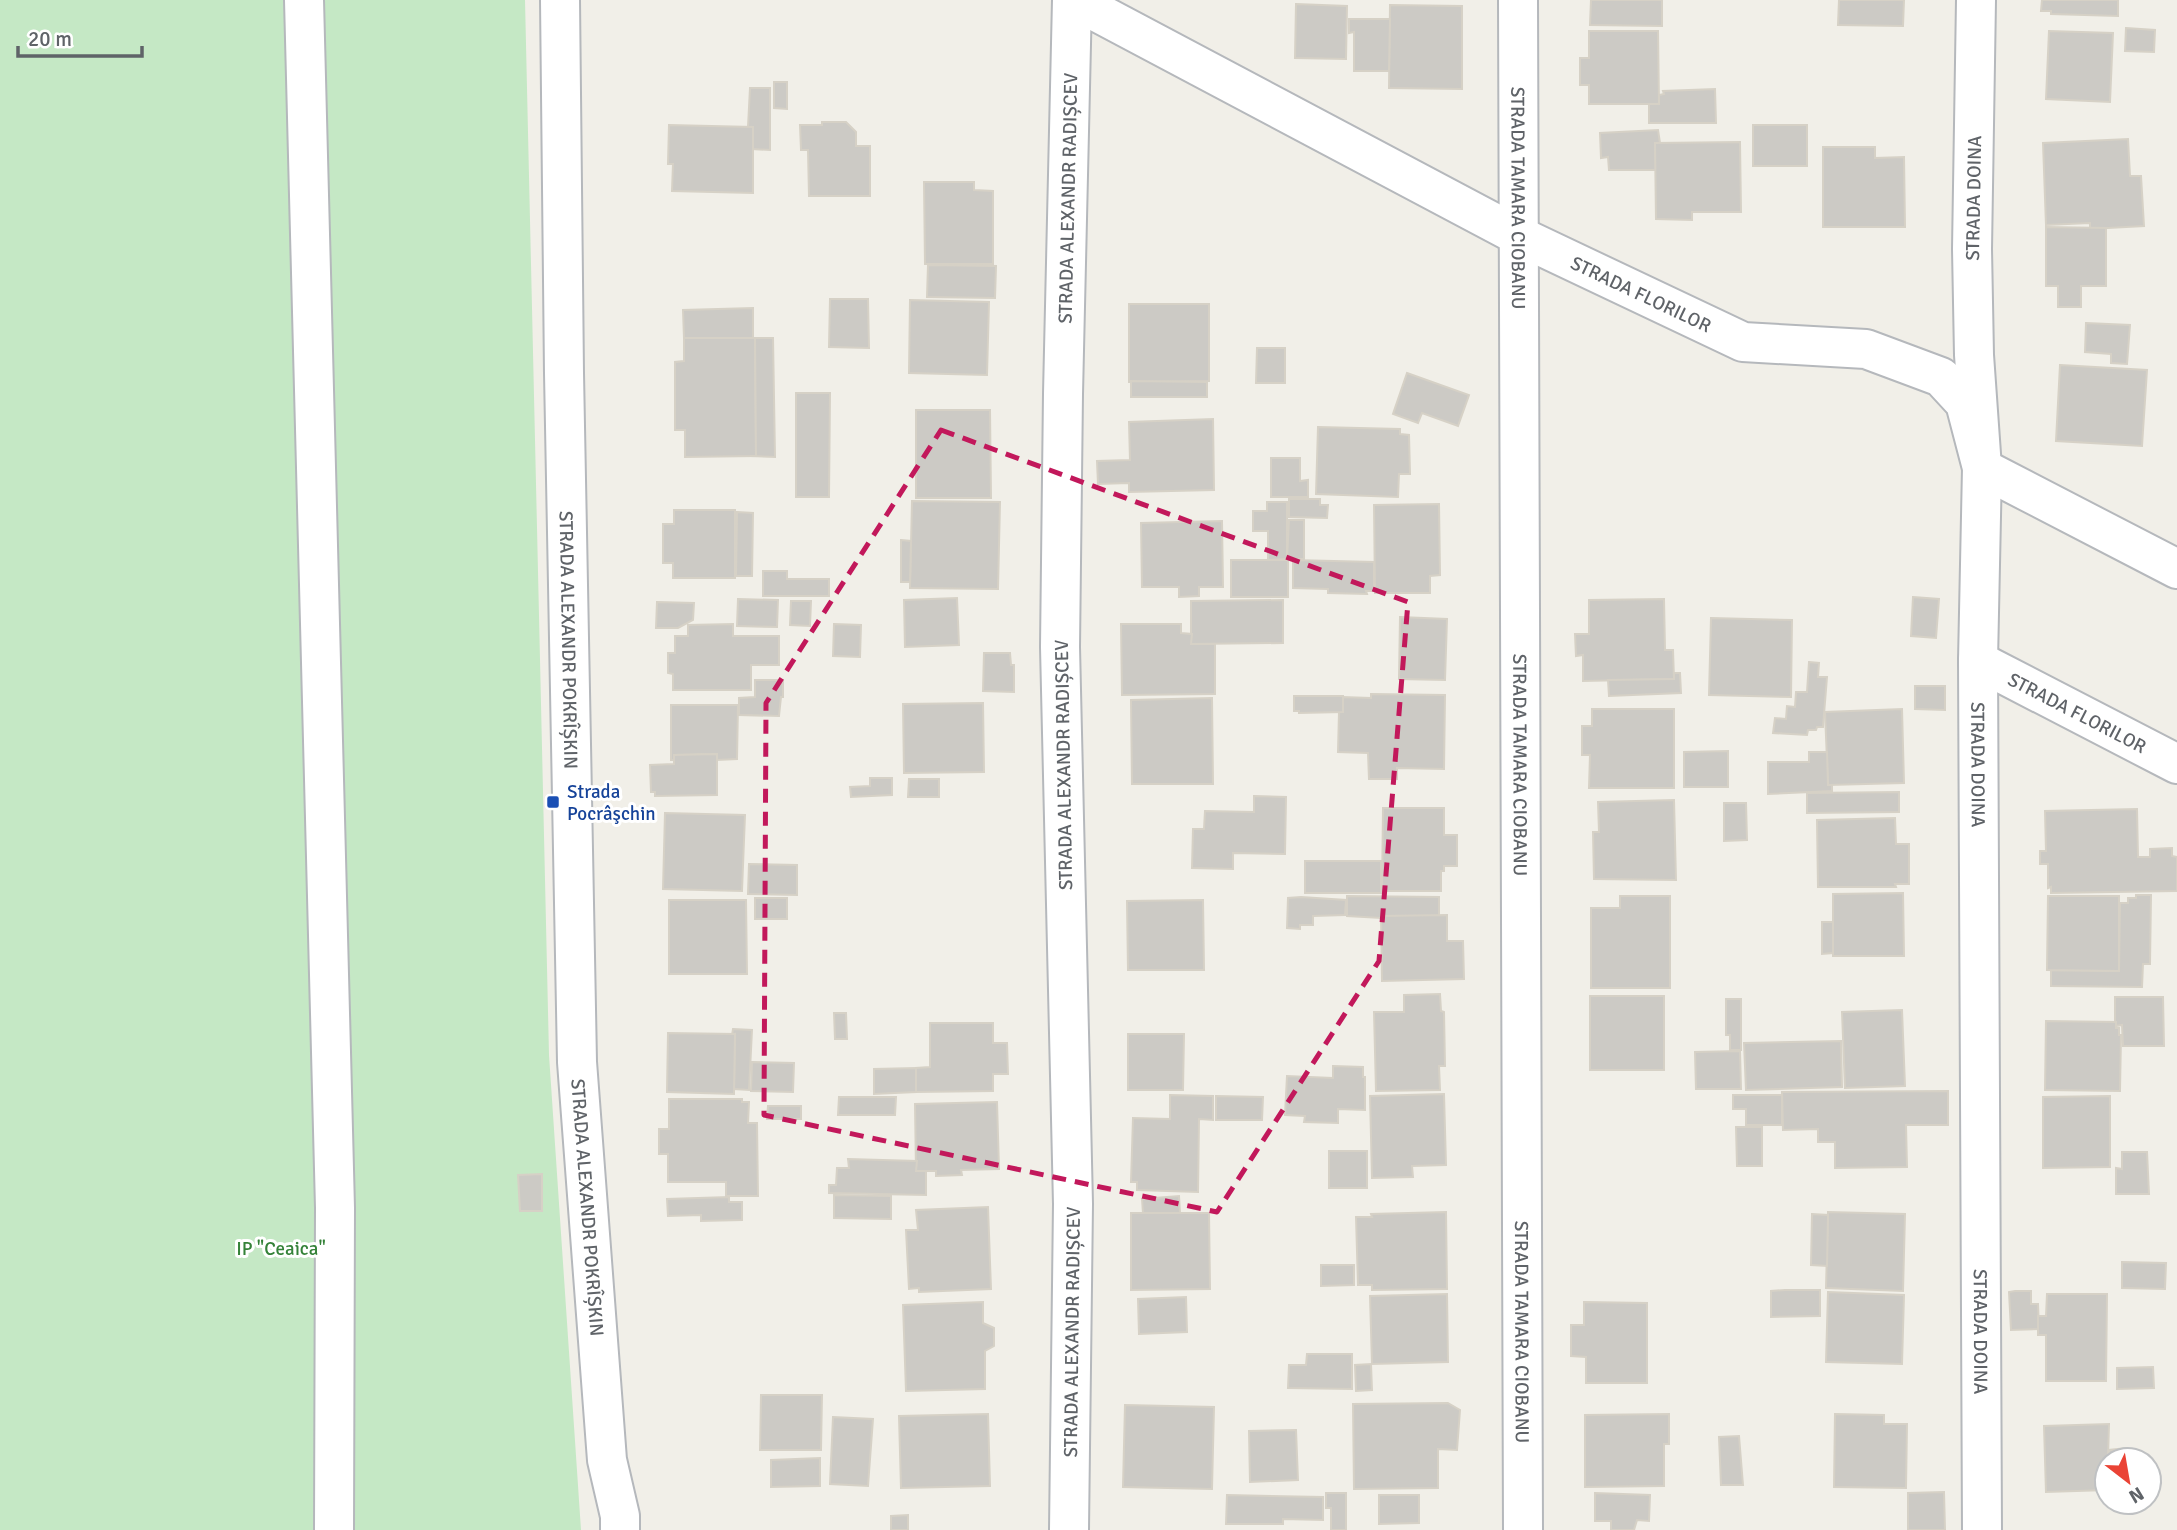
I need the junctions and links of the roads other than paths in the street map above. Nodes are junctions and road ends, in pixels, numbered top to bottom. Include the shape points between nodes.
1 (304, 0) edge
2 (560, 0) edge
3 (1073, 0) edge
4 (1518, 0) edge
5 (1976, 0) edge
6 (1517, 234) junction
7 (1982, 468) junction
8 (2177, 569) edge
9 (1978, 661) junction
10 (2177, 764) edge
11 (623, 1525) edge
12 (334, 1530) edge
13 (1069, 1530) edge
14 (1523, 1530) edge
15 (1982, 1530) edge

1 - 12 street via 335,1208
2 - 11 street, STRADA ALEXANDR POKRÎȘKIN via 577,1062 607,1460
3 - 6 street, STRADA FLORILOR
3 - 13 street, STRADA ALEXANDR RADIȘCEV via 1060,634 1073,1204
4 - 6 street, STRADA TAMARA CIOBANU
5 - 7 street, STRADA DOINA via 1972,249
6 - 7 street, STRADA FLORILOR via 1743,342 1866,349 1941,377 1965,403
6 - 14 street, STRADA TAMARA CIOBANU
7 - 8 street
7 - 9 street, STRADA DOINA
9 - 10 street, STRADA FLORILOR
9 - 15 street, STRADA DOINA

